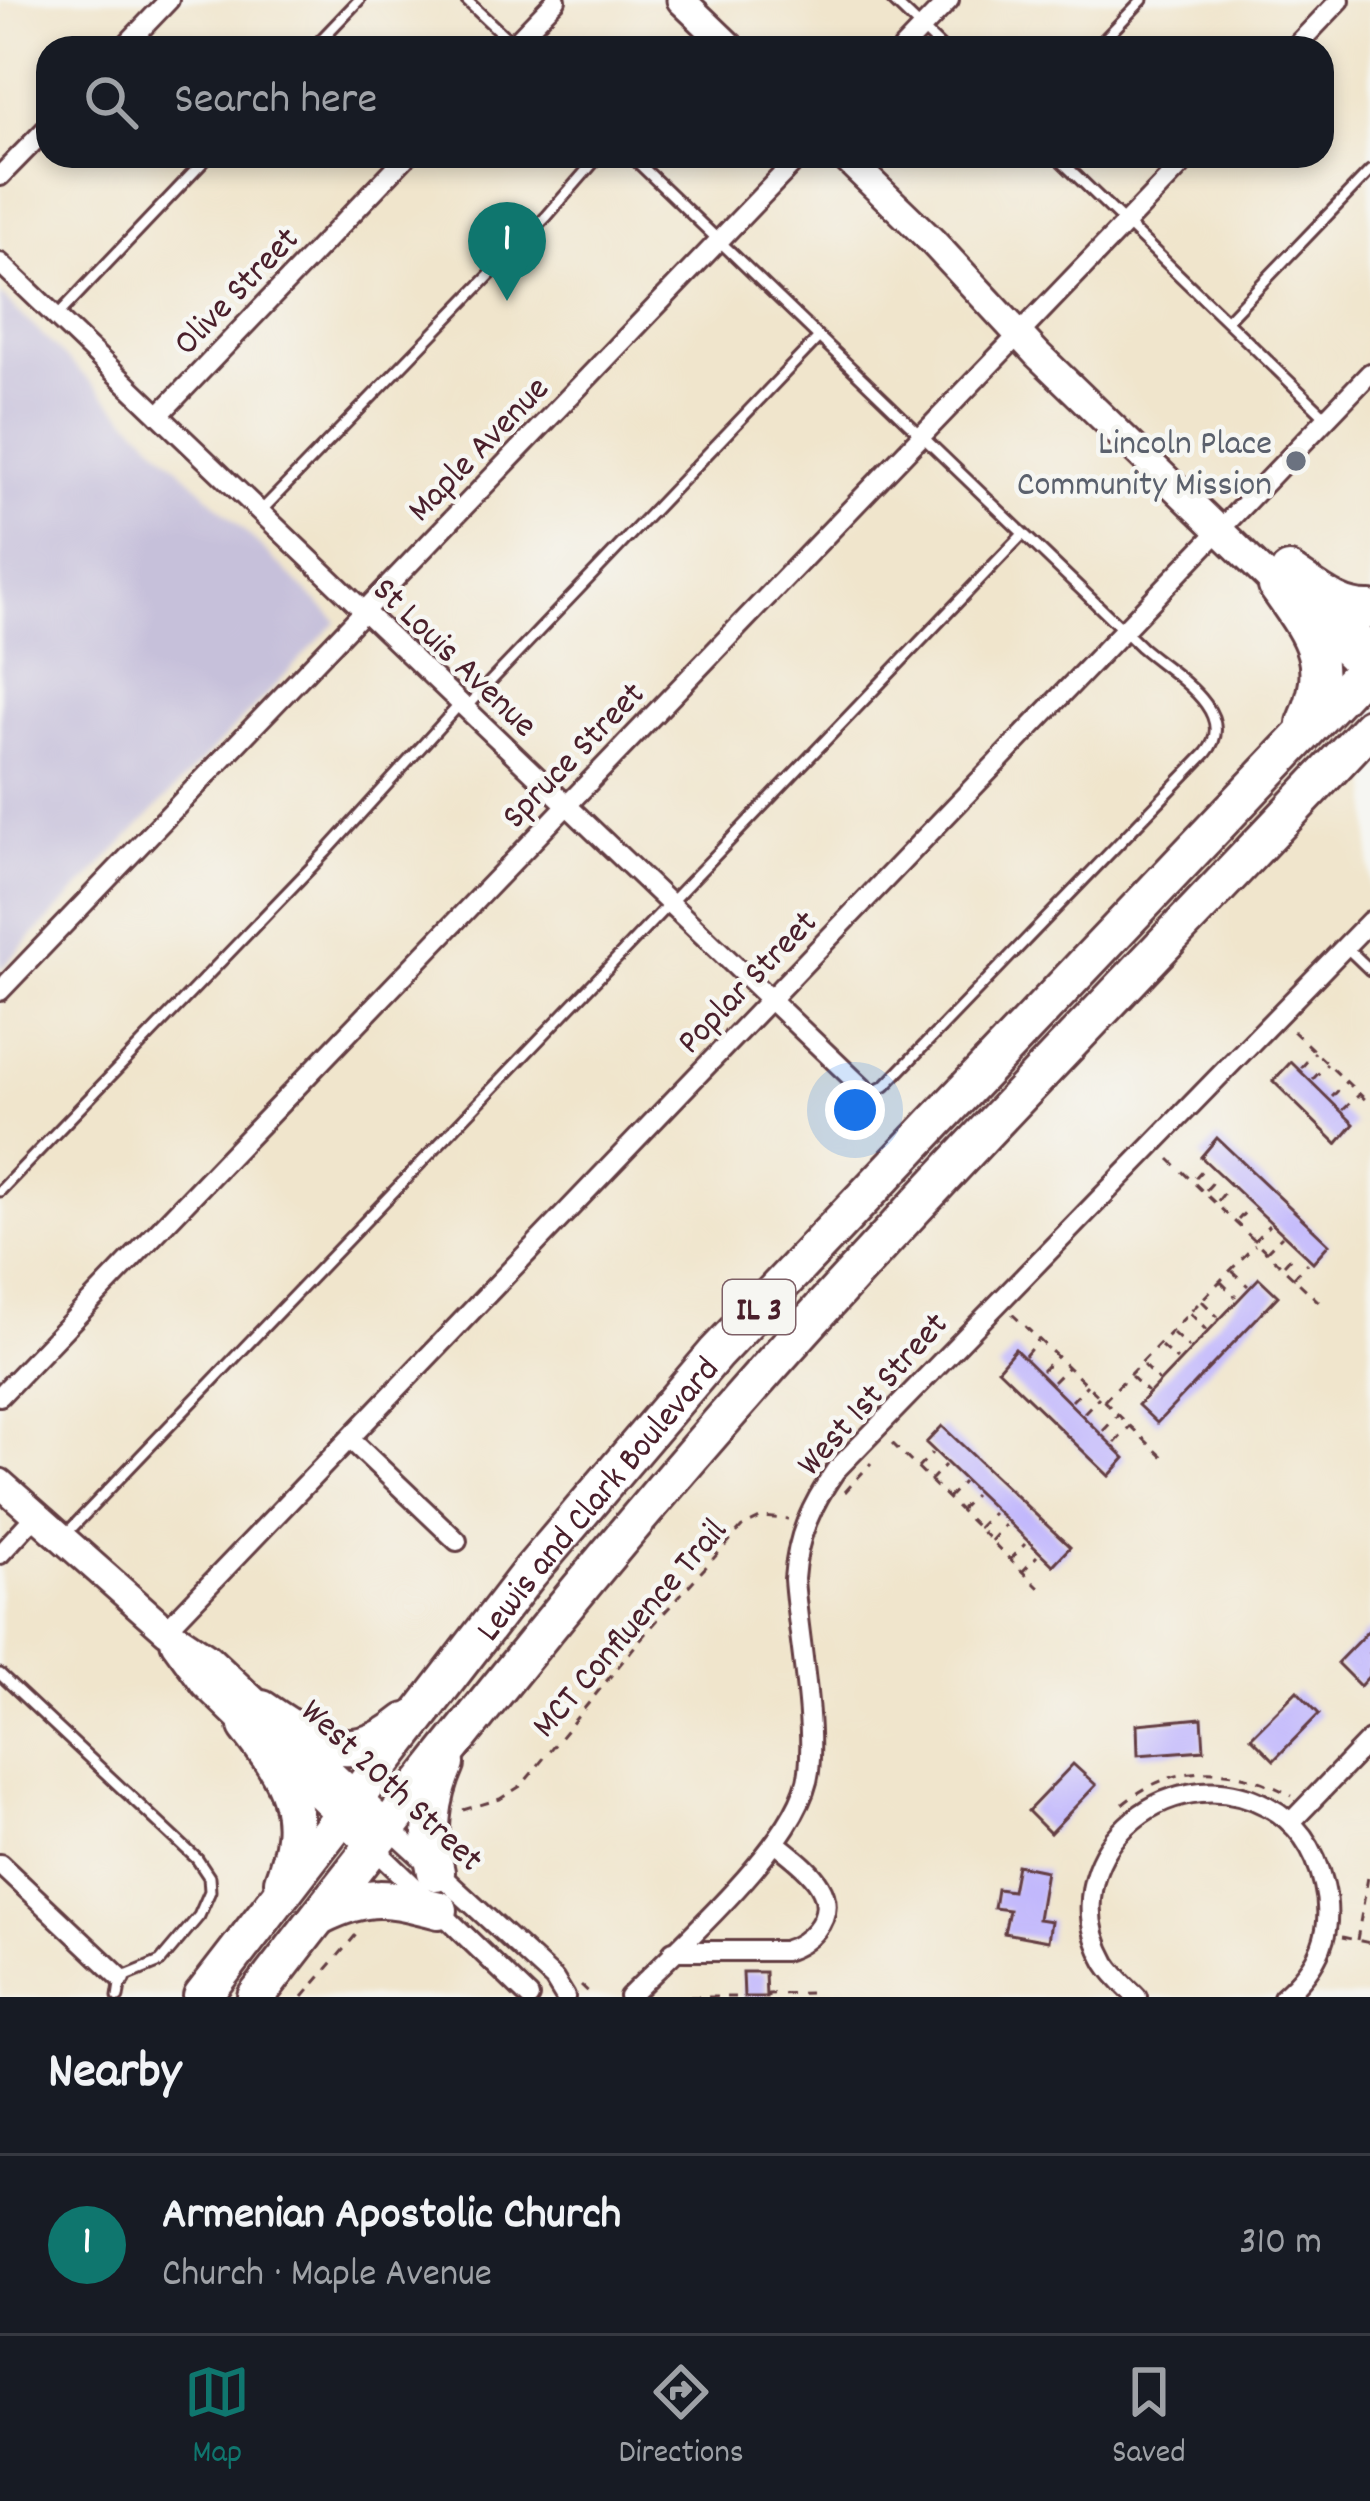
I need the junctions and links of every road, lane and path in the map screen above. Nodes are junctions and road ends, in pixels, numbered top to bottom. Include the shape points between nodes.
1 (169, 0) edge
2 (359, 0) edge
3 (466, 0) edge
4 (556, 0) edge
5 (681, 0) edge
6 (892, 0) edge
7 (949, 0) edge
8 (1142, 0) edge
9 (1340, 0) edge
10 (922, 28) junction
11 (134, 36) edge
12 (324, 36) edge
13 (503, 36) edge
14 (524, 36) edge
15 (718, 36) edge
16 (914, 36) edge
17 (930, 36) edge
18 (1108, 36) edge
19 (1306, 36) edge
20 (36, 139) edge
21 (198, 168) edge
22 (396, 168) edge
23 (589, 168) edge
24 (643, 168) edge
25 (789, 168) edge
26 (856, 168) edge
27 (1069, 168) edge
28 (1179, 168) edge
29 (1370, 170) edge
30 (0, 176) edge
31 (1126, 223) junction
32 (718, 242) junction
33 (0, 263) edge
34 (56, 316) junction
35 (1227, 320) junction
36 (1024, 329) junction
37 (819, 337) junction
38 (1370, 373) edge
39 (159, 415) junction
40 (1327, 418) junction
41 (922, 435) junction
42 (260, 512) junction
43 (1226, 523) junction
44 (1022, 534) junction
45 (1283, 579) junction
46 (1370, 610) edge
47 (364, 611) junction
48 (1124, 631) junction
49 (1369, 664) edge
50 (462, 706) junction
51 (1370, 727) edge
52 (1299, 737) junction
53 (1370, 761) edge
54 (1300, 802) junction
55 (567, 806) junction
56 (669, 904) junction
57 (1370, 921) edge
58 (1345, 946) junction
59 (1370, 970) edge
60 (0, 991) edge
61 (770, 1001) junction
62 (1287, 1026) dead end
63 (1315, 1052) junction
64 (1327, 1064) junction
65 (1301, 1068) dead end
66 (1313, 1079) dead end
67 (1346, 1082) junction
68 (869, 1094) joint
69 (1360, 1094) junction
70 (1332, 1097) dead end
71 (1370, 1104) edge
72 (1343, 1110) dead end
73 (1165, 1154) dead end
74 (1206, 1166) dead end
75 (1216, 1178) dead end
76 (1192, 1181) junction
77 (1228, 1188) dead end
78 (0, 1191) edge
79 (1204, 1192) junction
80 (1216, 1204) junction
81 (1249, 1208) dead end
82 (1235, 1222) junction
83 (1269, 1226) dead end
84 (1282, 1236) dead end
85 (1255, 1242) junction
86 (1266, 1252) junction
87 (1295, 1253) dead end
88 (1307, 1263) dead end
89 (1282, 1268) junction
90 (1231, 1270) junction
91 (1293, 1278) junction
92 (1220, 1281) junction
93 (1248, 1286) dead end
94 (1237, 1298) dead end
95 (1323, 1299) dead end
96 (1200, 1300) junction
97 (1189, 1312) junction
98 (1012, 1313) dead end
99 (1218, 1317) dead end
100 (1207, 1330) dead end
101 (1172, 1332) junction
102 (1040, 1339) junction
103 (1160, 1345) junction
104 (1189, 1348) dead end
105 (1024, 1356) dead end
106 (1057, 1356) junction
107 (1178, 1360) dead end
108 (1141, 1364) junction
109 (1068, 1366) junction
110 (1042, 1371) dead end
111 (1130, 1375) junction
112 (1053, 1382) dead end
113 (1160, 1382) dead end
114 (1087, 1384) junction
115 (1148, 1392) dead end
116 (0, 1396) edge
117 (1099, 1396) junction
118 (1072, 1401) dead end
119 (1105, 1402) junction
120 (1084, 1413) dead end
121 (1118, 1414) junction
122 (1130, 1426) junction
123 (1103, 1431) dead end
124 (351, 1440) junction
125 (891, 1442) dead end
126 (1115, 1443) dead end
127 (932, 1453) dead end
128 (1167, 1461) dead end
129 (872, 1462) dead end
130 (945, 1465) dead end
131 (917, 1468) junction
132 (930, 1481) junction
133 (962, 1482) dead end
134 (0, 1483) edge
135 (847, 1491) dead end
136 (974, 1495) dead end
137 (948, 1498) junction
138 (960, 1510) junction
139 (993, 1513) dead end
140 (35, 1516) junction
141 (803, 1525) junction
142 (1005, 1525) dead end
143 (978, 1528) junction
144 (61, 1538) junction
145 (457, 1541) dead end
146 (991, 1541) junction
147 (1025, 1544) dead end
148 (0, 1554) edge
149 (1037, 1556) dead end
150 (1010, 1560) junction
151 (1022, 1572) junction
152 (1039, 1588) dead end
153 (166, 1630) junction
154 (0, 1674) edge
155 (423, 1709) junction
156 (254, 1718) junction
157 (459, 1736) junction
158 (1370, 1739) edge
159 (348, 1806) junction
160 (1291, 1822) junction
161 (430, 1825) junction
162 (380, 1837) junction
163 (777, 1844) junction
164 (0, 1864) edge
165 (436, 1871) junction
166 (1368, 1877) edge
167 (277, 1899) junction
168 (439, 1910) junction
169 (317, 1918) junction
170 (1326, 1934) junction
171 (1357, 1940) junction
172 (1370, 1942) edge
173 (673, 1952) junction
174 (119, 1988) edge
175 (571, 1989) edge
176 (814, 1993) dead end
177 (202, 1997) edge
178 (256, 1997) edge
179 (529, 1997) edge
180 (594, 1997) edge
181 (629, 1997) edge
182 (690, 1997) edge
183 (742, 1997) edge
184 (768, 1997) edge
185 (1137, 1997) edge
186 (1283, 1997) edge

1 - 11 street
2 - 12 lane
3 - 13 lane
4 - 14 street
5 - 15 street
6 - 10 lane
7 - 10 street
8 - 18 lane
9 - 19 street
10 - 16 street
10 - 17 lane
20 - 30 street
21 - 34 lane
22 - 39 street, Olive Street
23 - 42 lane
24 - 32 lane
25 - 32 street, Maple Avenue
26 - 36 street
27 - 31 lane
28 - 31 street, Spruce Street
29 - 35 lane
31 - 35 lane
31 - 36 street, Spruce Street
32 - 37 lane
32 - 47 street, Maple Avenue
33 - 34 street, St Louis Avenue
34 - 39 street, St Louis Avenue
35 - 40 lane
36 - 41 street, Spruce Street
36 - 43 street
37 - 41 lane
37 - 50 lane
38 - 40 street, Poplar Street
39 - 42 street, St Louis Avenue
40 - 43 street, Poplar Street
41 - 44 lane
41 - 55 street, Spruce Street
42 - 47 street, St Louis Avenue
43 - 45 street
43 - 48 street, Poplar Street
44 - 48 lane
44 - 56 lane
45 - 46 highway via 1335,604
45 - 49 street
45 - 52 highway via 1319,658 1317,698
47 - 50 street, St Louis Avenue
47 - 60 street, Maple Avenue
48 - 61 street, Poplar Street
48 - 68 lane via 1208,705 1215,741 886,1086
49 - 52 highway, Lewis and Clark Boulevard / IL 3
50 - 55 street, St Louis Avenue
50 - 78 lane
51 - 54 highway, Lewis and Clark Boulevard / IL 3
52 - 155 highway, Lewis and Clark Boulevard / IL 3 via 716,1353
53 - 54 highway
54 - 157 highway, Lewis and Clark Boulevard / IL 3 via 798,1335
55 - 56 street, St Louis Avenue
55 - 116 street, Spruce Street
56 - 61 street, St Louis Avenue
56 - 144 lane
57 - 58 street, West 1st Street
58 - 59 lane
58 - 141 street, West 1st Street via 835,1471
61 - 68 street, St Louis Avenue
61 - 124 street, Poplar Street
62 - 63 path
63 - 64 path
63 - 65 path
64 - 66 path
64 - 67 path
67 - 69 path
67 - 70 path
69 - 71 path
69 - 72 path
73 - 76 path
74 - 76 path
75 - 79 path
76 - 79 path
77 - 80 path
79 - 80 path
80 - 82 path
81 - 82 path
82 - 85 path
83 - 85 path
84 - 86 path
85 - 86 path
85 - 90 path
86 - 89 path
87 - 89 path
88 - 91 path
89 - 91 path
90 - 92 path
90 - 93 path
91 - 95 path
92 - 94 path
92 - 96 path
96 - 97 path
96 - 99 path
97 - 100 path
97 - 101 path
98 - 102 path
101 - 103 path
101 - 104 path
102 - 105 path
102 - 106 path
103 - 107 path
103 - 108 path
106 - 109 path
106 - 110 path
108 - 111 path
108 - 113 path
109 - 112 path
109 - 114 path
111 - 115 path
111 - 119 path
114 - 117 path
114 - 118 path
117 - 119 path
117 - 120 path
119 - 121 path
121 - 122 path
121 - 123 path
122 - 126 path
122 - 128 path
124 - 145 street
124 - 153 street, Poplar Street
125 - 131 path
127 - 131 path
129 - 135 path
130 - 132 path
131 - 132 path
132 - 137 path
133 - 137 path
134 - 140 street, West 20th Street
136 - 138 path
137 - 138 path
138 - 143 path
139 - 143 path
140 - 144 street, West 20th Street
140 - 148 street
141 - 161 path, MCT Confluence Trail via 772,1516 742,1527 522,1785
141 - 163 street, West 1st Street via 794,1579 809,1771
142 - 146 path
143 - 146 path
144 - 153 street, West 20th Street
146 - 150 path
147 - 150 path
149 - 151 path
150 - 151 path
151 - 152 path
153 - 156 street, West 20th Street via 205,1684
154 - 174 lane via 208,1877 199,1916 160,1962
155 - 156 highway via 352,1748 328,1748
155 - 159 highway, Lewis and Clark Boulevard / IL 3
156 - 159 street, West 20th Street
156 - 167 highway via 295,1810
157 - 161 highway
157 - 162 highway, Lewis and Clark Boulevard / IL 3
158 - 160 street
159 - 162 street, West 20th Street
159 - 167 highway, Lewis and Clark Boulevard / IL 3
160 - 170 street via 1322,1876
160 - 185 street via 1250,1797 1211,1789 1170,1797 1117,1835 1096,1878 1093,1916 1106,1962
161 - 165 highway
162 - 165 street, West 20th Street
162 - 168 street, West 20th Street
162 - 169 highway, Lewis and Clark Boulevard / IL 3
163 - 173 street, West 1st Street
163 - 173 street via 825,1894 814,1933 784,1951
164 - 174 street
165 - 175 street, West 20th Street
166 - 171 path
167 - 177 highway, Lewis and Clark Boulevard / IL 3
168 - 169 highway via 385,1896
168 - 179 street, West 20th Street
169 - 178 highway, Lewis and Clark Boulevard / IL 3
170 - 171 path
170 - 186 street via 1310,1970
171 - 172 path
173 - 181 street, West 1st Street
175 - 180 path
176 - 184 path
182 - 183 path

